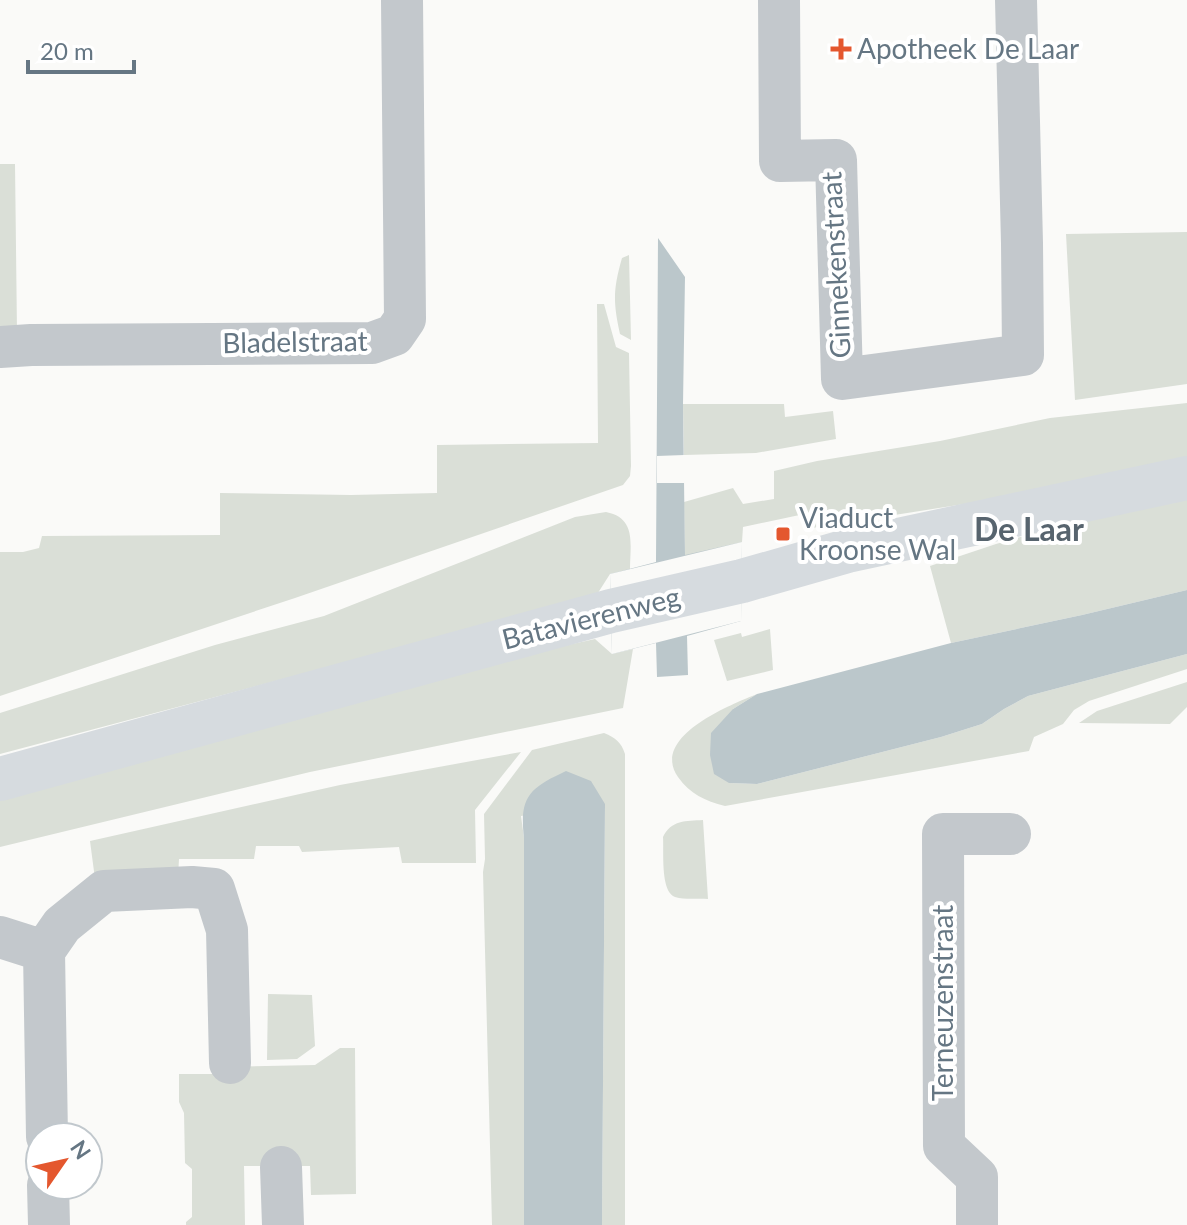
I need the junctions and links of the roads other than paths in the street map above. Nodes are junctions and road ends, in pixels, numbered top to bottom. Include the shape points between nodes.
1 (402, 0) edge
2 (779, 0) edge
3 (1016, 0) edge
4 (0, 347) edge
5 (1187, 478) edge
6 (0, 779) edge
7 (1010, 834) dead end
8 (0, 937) edge
9 (44, 951) junction
10 (230, 1063) dead end
11 (47, 1121) edge
12 (281, 1167) dead end
13 (48, 1201) edge
14 (49, 1225) edge
15 (283, 1225) edge
16 (977, 1225) edge

1 - 4 street, Bladelstraat via 405,319 394,335 372,343
2 - 3 street, Ginnekenstraat via 780,161 836,160 842,379 1023,355
5 - 6 main road, Batavierenweg via 847,551
7 - 16 street, Terneuzenstraat via 943,834 944,1146 977,1177
8 - 9 street
9 - 10 street via 62,925 104,891 214,889 227,930
9 - 11 street
12 - 15 street
13 - 14 street

